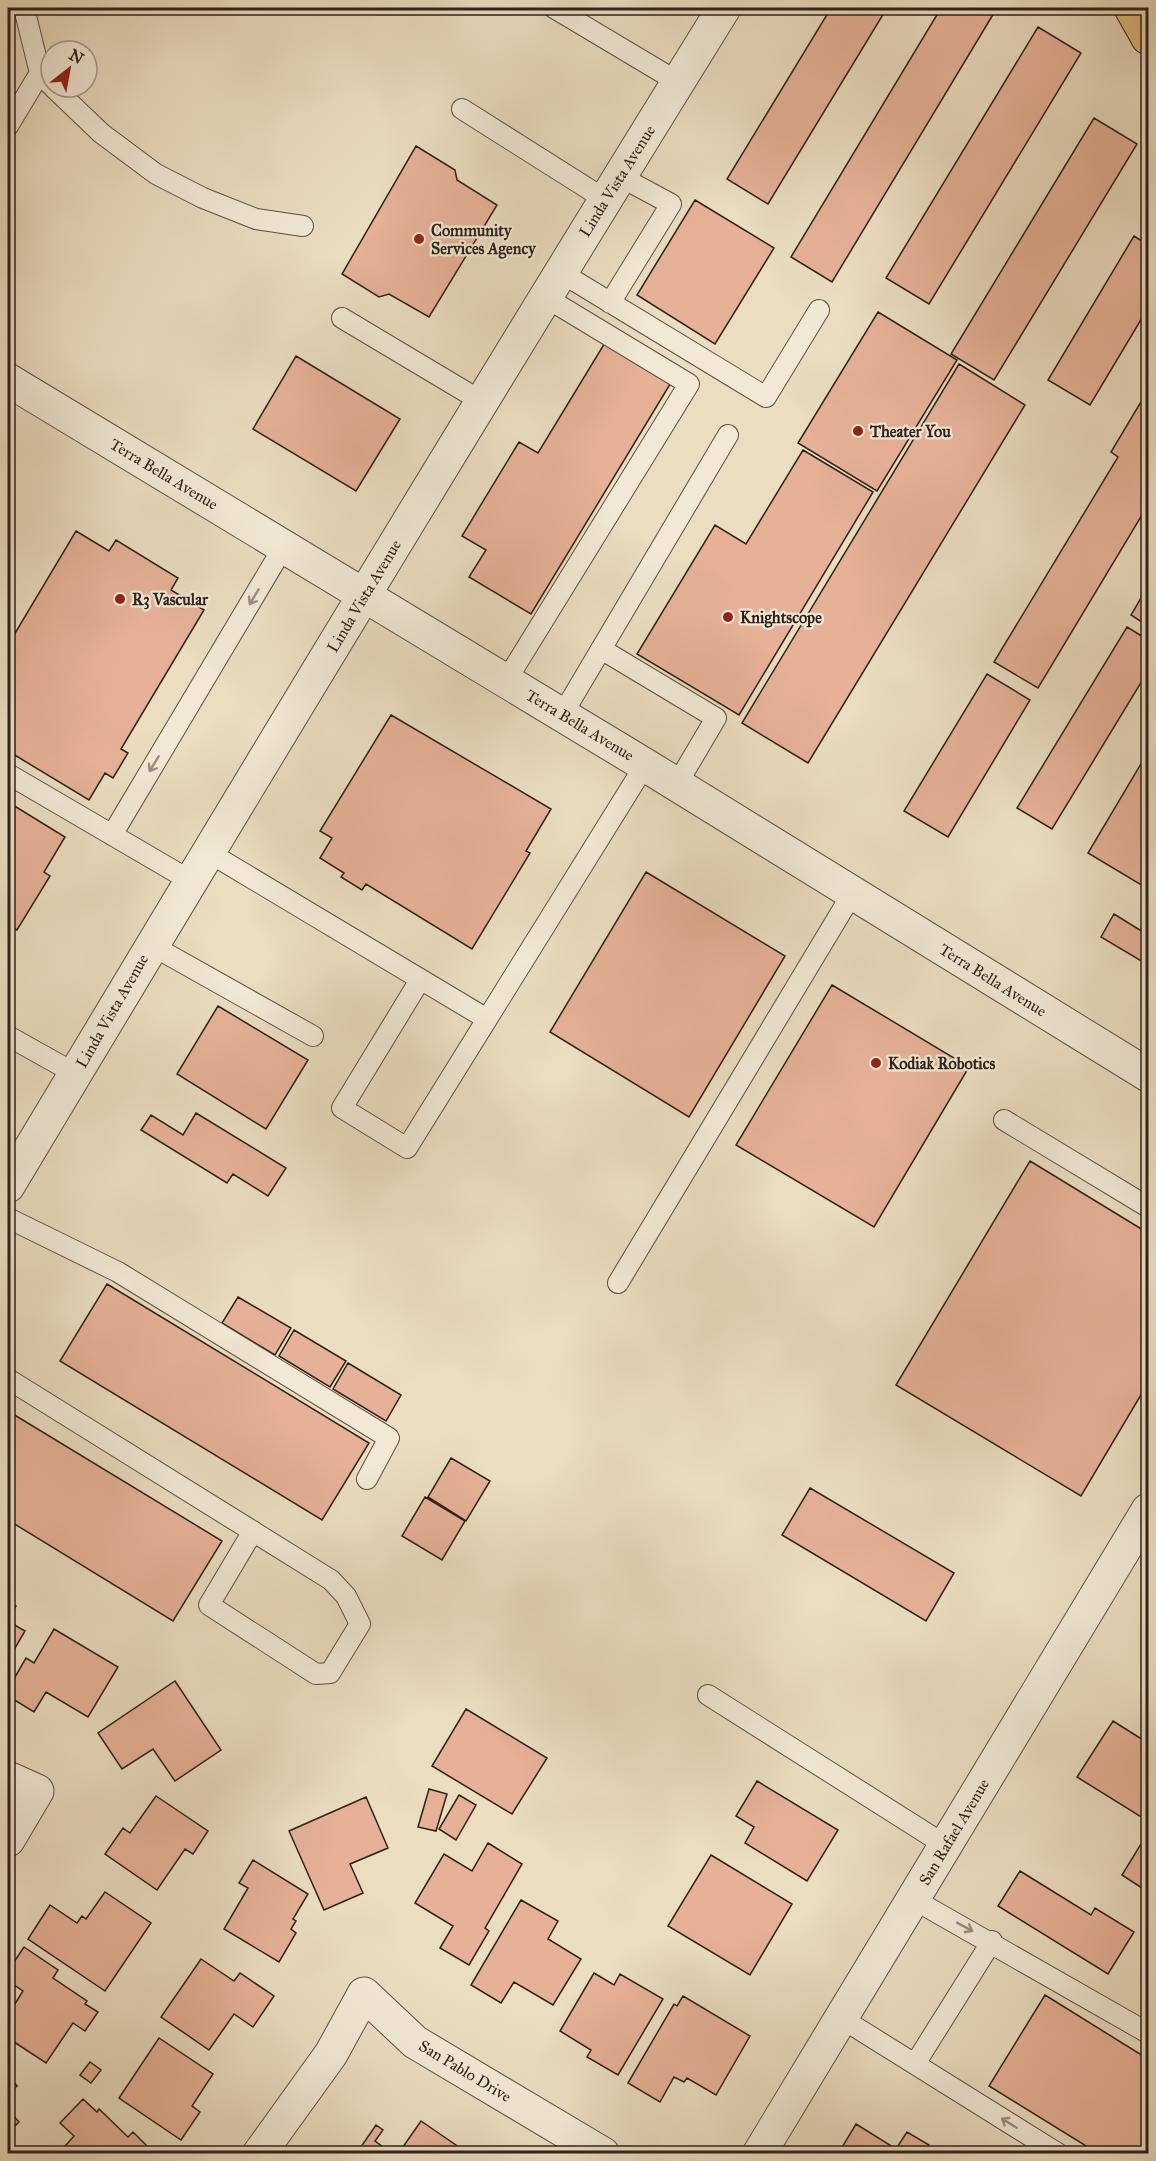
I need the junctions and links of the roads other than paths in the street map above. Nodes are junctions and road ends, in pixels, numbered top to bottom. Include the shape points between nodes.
1 (24, 8) edge
2 (554, 8) edge
3 (724, 8) edge
4 (1131, 8) edge
5 (1149, 38) edge
6 (39, 54) edge
7 (678, 82) junction
8 (39, 92) edge
9 (65, 99) edge
10 (462, 109) dead end
11 (8, 126) edge
12 (612, 188) junction
13 (303, 226) dead end
14 (552, 284) junction
15 (610, 303) junction
16 (819, 310) dead end
17 (342, 318) dead end
18 (8, 380) edge
19 (481, 401) junction
20 (728, 435) dead end
21 (284, 546) junction
22 (364, 595) junction
23 (601, 649) junction
24 (506, 681) junction
25 (562, 715) junction
26 (645, 765) junction
27 (8, 774) edge
28 (677, 784) junction
29 (112, 835) junction
30 (208, 852) junction
31 (191, 881) junction
32 (852, 894) junction
33 (151, 945) junction
34 (420, 980) junction
35 (487, 1019) junction
36 (8, 1036) edge
37 (313, 1036) dead end
38 (76, 1074) junction
39 (1149, 1075) edge
40 (1004, 1120) dead end
41 (8, 1186) edge
42 (1149, 1207) edge
43 (8, 1218) edge
44 (618, 1283) dead end
45 (8, 1379) edge
46 (367, 1479) dead end
47 (1149, 1510) edge
48 (253, 1532) junction
49 (708, 1695) dead end
50 (8, 1778) edge
51 (8, 1840) edge
52 (945, 1845) junction
53 (914, 1899) junction
54 (992, 1941) junction
55 (841, 2018) junction
56 (1149, 2033) edge
57 (915, 2064) junction
58 (260, 2154) edge
59 (603, 2154) edge
60 (759, 2154) edge
61 (1059, 2154) edge

1 - 6 lane
2 - 7 lane
3 - 7 street, Linda Vista Avenue
4 - 5 highway
7 - 12 street, Linda Vista Avenue
8 - 11 lane
9 - 13 lane via 100,133 156,174 256,219
10 - 12 lane
12 - 14 street, Linda Vista Avenue
12 - 15 lane via 670,204
14 - 15 lane
14 - 19 street, Linda Vista Avenue
14 - 24 lane via 689,384
15 - 16 lane via 766,397
17 - 19 lane
18 - 21 street, Terra Bella Avenue
19 - 22 street, Linda Vista Avenue
20 - 23 lane
21 - 22 street, Terra Bella Avenue
21 -> 29 lane
22 - 24 street, Terra Bella Avenue
22 - 30 street, Linda Vista Avenue
23 - 25 lane
23 - 28 lane via 716,718
24 - 25 street, Terra Bella Avenue
25 - 26 street, Terra Bella Avenue
26 - 28 street, Terra Bella Avenue
26 - 35 lane
27 - 29 lane
28 - 32 street, Terra Bella Avenue
29 - 31 lane
30 - 31 street, Linda Vista Avenue
30 - 34 lane
31 - 33 street, Linda Vista Avenue
32 - 39 street, Terra Bella Avenue
32 - 44 lane
33 - 37 lane
33 - 38 street, Linda Vista Avenue
34 - 35 lane
34 - 35 lane via 342,1108 407,1148
36 - 38 lane
38 - 41 street, Linda Vista Avenue
40 - 42 lane
43 - 46 lane via 118,1272 389,1438
45 - 48 lane
47 - 52 street, San Rafael Avenue
48 - 48 lane via 331,1580 346,1596 360,1624 330,1672 316,1674 210,1605
49 - 52 lane
50 - 51 street via 37,1791
52 - 53 street, San Rafael Avenue
53 -> 54 lane
53 - 55 street, San Rafael Avenue
54 - 56 lane
54 - 57 lane
55 - 57 lane
55 - 60 street, San Rafael Avenue
61 -> 57 lane
58 - 59 street, San Pablo Drive via 331,2054 364,1994 415,2042

